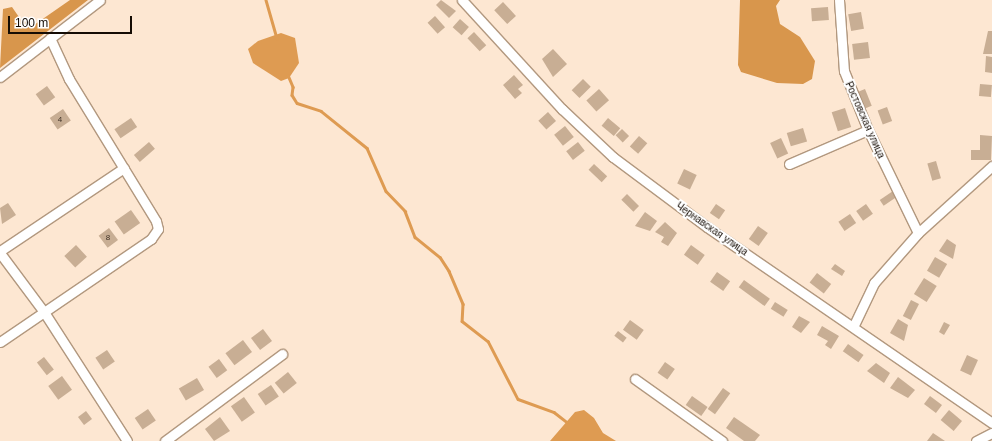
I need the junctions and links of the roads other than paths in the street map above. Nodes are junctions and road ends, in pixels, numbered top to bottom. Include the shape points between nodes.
1 (100, 0) edge
2 (462, 0) edge
3 (840, 0) edge
4 (50, 38) junction
5 (0, 77) edge
6 (868, 130) junction
7 (789, 164) dead end
8 (992, 166) edge
9 (124, 168) junction
10 (918, 232) junction
11 (0, 252) edge
12 (44, 312) junction
13 (854, 325) junction
14 (0, 342) edge
15 (282, 354) dead end
16 (635, 379) dead end
17 (992, 423) edge
18 (992, 433) edge
19 (127, 441) edge
20 (165, 441) edge
21 (722, 441) edge
22 (976, 441) edge

1 - 4 street
2 - 13 street, Чернавская улица via 562,109 613,157 707,227
3 - 6 street, Ростовская улица via 844,71
4 - 5 street
4 - 9 street via 69,79
6 - 7 street
6 - 10 street, Ростовская улица
8 - 10 street
9 - 11 street
9 - 12 street via 158,229 151,239
10 - 13 street via 874,283
11 - 12 street
12 - 14 street
12 - 19 street
13 - 17 street, Чернавская улица
15 - 20 street
16 - 21 street
18 - 22 street

